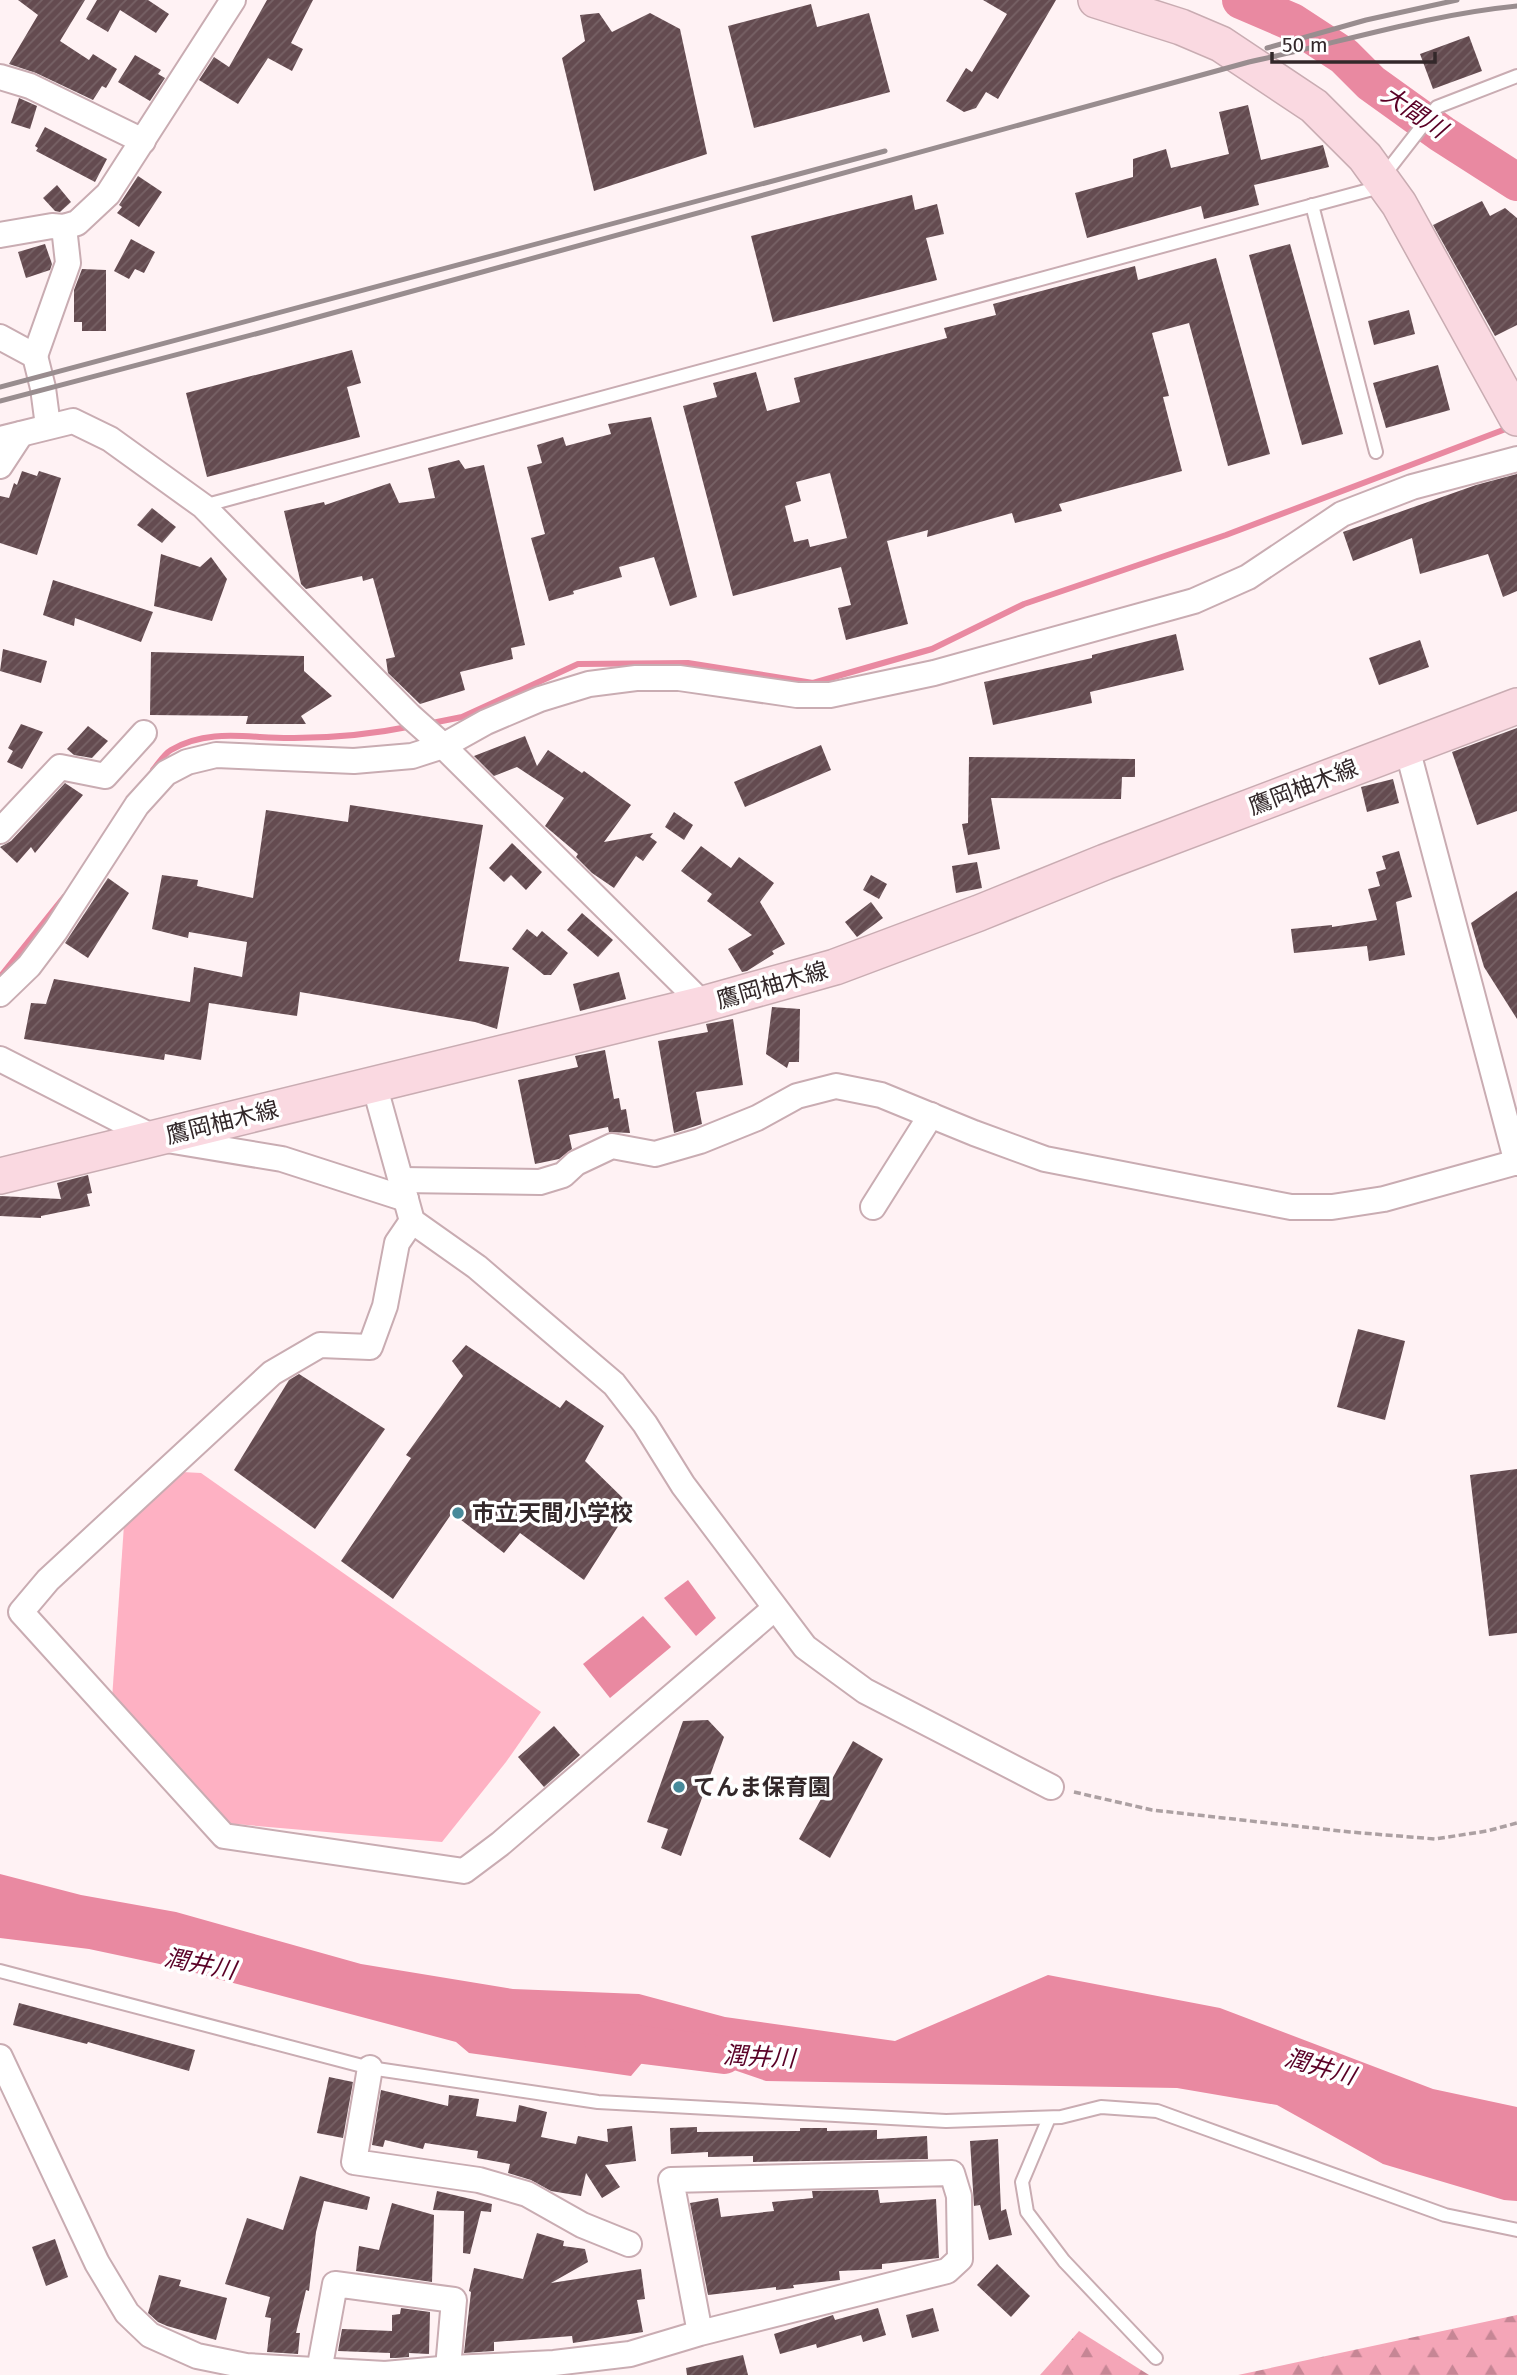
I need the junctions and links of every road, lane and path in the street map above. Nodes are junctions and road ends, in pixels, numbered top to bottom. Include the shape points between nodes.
1 (233, 0) edge
2 (1096, 0) edge
3 (1517, 76) edge
4 (0, 77) edge
5 (144, 141) junction
6 (1381, 179) junction
7 (1312, 205) junction
8 (64, 228) junction
9 (0, 235) edge
10 (0, 337) edge
11 (35, 356) junction
12 (1515, 414) edge
13 (48, 426) junction
14 (10, 437) edge
15 (1376, 452) dead end
16 (1517, 459) edge
17 (0, 466) edge
18 (203, 506) junction
19 (1517, 706) edge
20 (144, 733) dead end
21 (441, 743) junction
22 (1408, 748) junction
23 (0, 831) edge
24 (0, 994) edge
25 (703, 1004) junction
26 (0, 1059) edge
27 (374, 1084) junction
28 (930, 1115) junction
29 (155, 1138) junction
30 (1517, 1162) edge
31 (0, 1176) edge
32 (407, 1200) junction
33 (873, 1207) dead end
34 (775, 1608) junction
35 (1051, 1787) joint
36 (1517, 1823) edge
37 (0, 1971) edge
38 (0, 2057) edge
39 (370, 2068) junction
40 (1049, 2118) junction
41 (1517, 2230) edge
42 (629, 2244) dead end
43 (700, 2333) junction
44 (1156, 2358) dead end
45 (448, 2368) junction
46 (246, 2371) edge
47 (319, 2371) junction
48 (369, 2374) edge

1 - 5 street
2 - 6 main road via 1181,27 1239,55 1314,107
3 - 6 lane via 1437,107
4 - 5 street via 30,86
5 - 8 street via 108,194 77,223
6 - 7 lane via 1369,190
6 - 12 main road
7 - 15 lane
7 - 18 lane
8 - 9 street
8 - 11 street via 68,263
10 - 11 street
11 - 13 street
13 - 14 street
13 - 18 street via 73,421 110,439
14 - 17 street
16 - 21 street via 1412,486 1342,514 1248,578 1194,601 934,673 830,695 797,695 679,678 589,684 540,699
18 - 21 street
19 - 22 main road, 鷹岡柚木線
20 - 23 street via 105,776 60,767
21 - 24 street via 412,756 354,761 216,755 166,773 137,805 29,966
21 - 25 street
22 - 25 main road, 鷹岡柚木線 via 856,960
22 - 30 street
25 - 27 main road, 鷹岡柚木線
26 - 29 street
27 - 29 main road, 鷹岡柚木線
27 - 32 street
28 - 30 street via 1045,1159 1291,1207 1384,1199
28 - 32 street via 881,1095 836,1086 797,1096 746,1123 655,1154 612,1146 576,1163 563,1175 540,1182
28 - 33 street
29 - 31 main road, 鷹岡柚木線
29 - 32 street via 282,1159
32 - 34 street via 477,1267 614,1384
32 - 34 street via 385,1306 370,1347 320,1345 272,1373 48,1580 22,1612 224,1836 464,1871
34 - 35 street via 805,1647 865,1691
35 - 36 path via 1152,1810 1435,1839
37 - 39 lane
38 - 46 street via 97,2263 127,2313 150,2335
39 - 40 lane via 598,2102 946,2121
39 - 42 street via 354,2162 479,2180 527,2194 582,2225
40 - 41 lane via 1101,2107 1157,2111 1445,2215
40 - 44 lane via 1023,2182 1027,2212 1064,2261
43 - 43 street via 947,2271 960,2259 959,2196 952,2173 671,2179
43 - 45 street via 630,2354
45 - 47 street via 454,2300 335,2284
45 - 48 street
46 - 47 street
47 - 48 street

